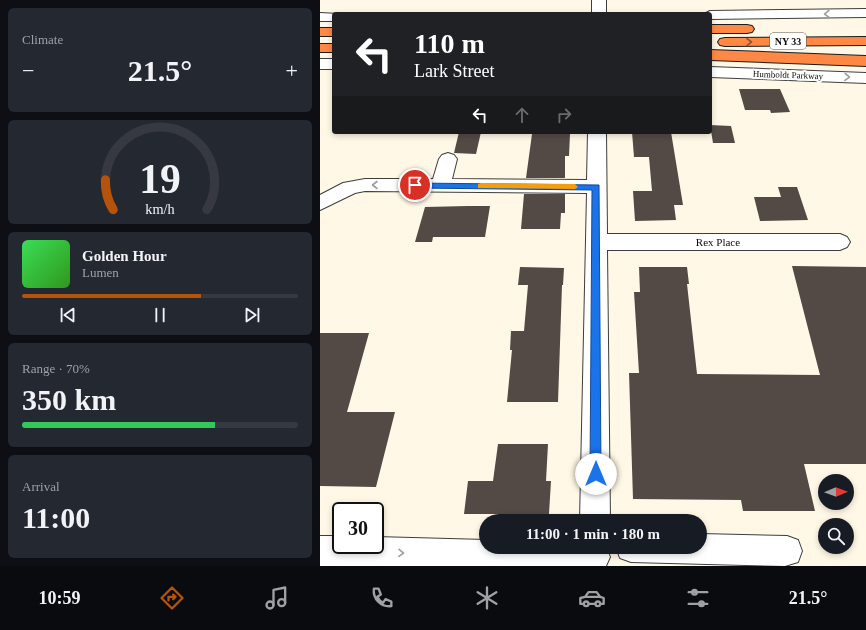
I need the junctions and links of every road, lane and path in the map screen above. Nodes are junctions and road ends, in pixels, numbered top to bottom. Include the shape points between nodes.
1 (599, 0) edge
2 (787, 0) edge
3 (599, 12) edge
4 (866, 13) edge
5 (712, 15) edge
6 (794, 15) junction
7 (320, 17) edge
8 (332, 17) edge
9 (866, 28) edge
10 (712, 29) edge
11 (320, 32) edge
12 (332, 32) edge
13 (866, 41) edge
14 (712, 42) edge
15 (320, 48) edge
16 (332, 48) edge
17 (712, 55) edge
18 (866, 62) edge
19 (712, 63) edge
20 (712, 72) edge
21 (866, 78) edge
22 (597, 134) edge
23 (448, 159) dead end
24 (440, 186) junction
25 (596, 187) junction
26 (320, 204) edge
27 (596, 242) junction
28 (840, 242) dead end
29 (596, 514) edge
30 (707, 549) edge
31 (320, 551) edge
32 (787, 551) dead end
33 (595, 557) edge

1 - 3 street
2 - 6 street
4 -> 6 street
5 - 6 street
7 - 8 street
9 - 10 highway, NY 33
11 - 12 highway
14 -> 13 highway, NY 33
15 - 16 highway
17 - 18 highway
18 - 19 highway
20 -> 21 street, Humboldt Parkway
22 - 25 street
23 - 24 street
24 - 25 street
24 -> 26 street via 356,186
25 - 27 street
27 - 28 street, Rex Place
27 - 29 street
30 - 32 street
31 -> 33 street

